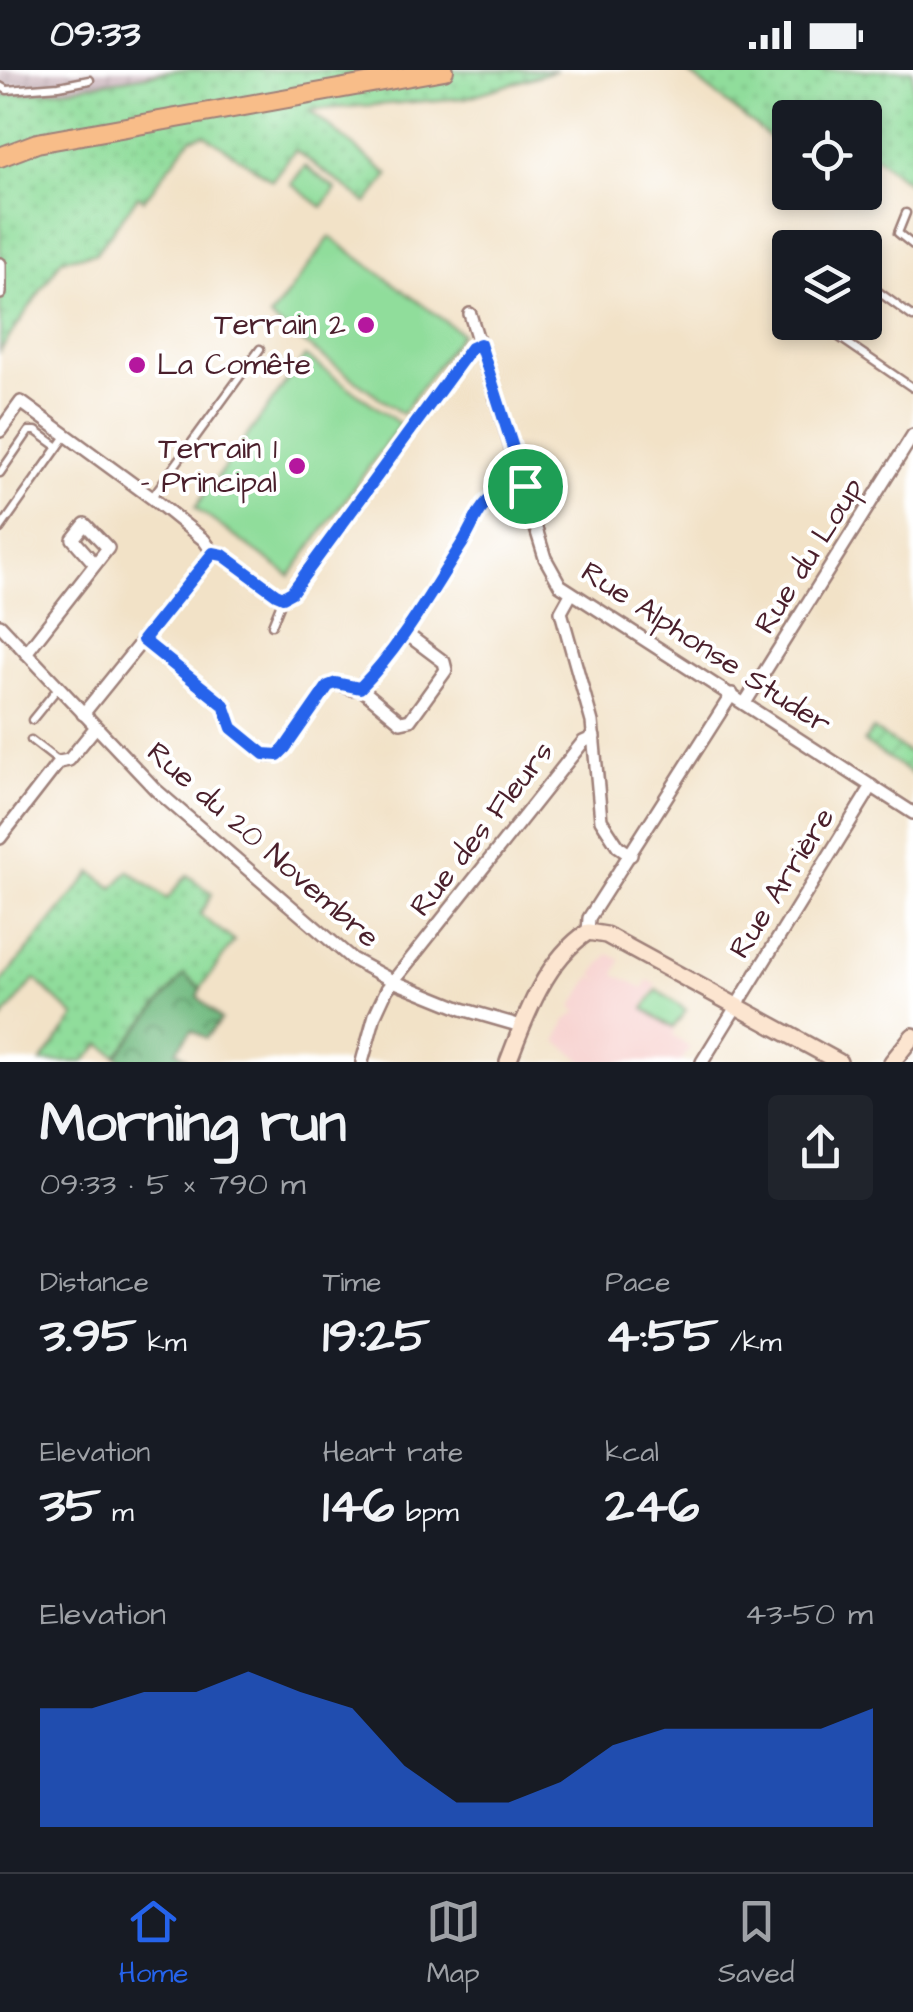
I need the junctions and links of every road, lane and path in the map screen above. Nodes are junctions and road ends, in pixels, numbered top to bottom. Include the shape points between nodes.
1 (444, 70) edge
2 (90, 80) dead end
3 (0, 86) edge
4 (0, 140) edge
5 (38, 143) junction
6 (0, 157) edge
7 (906, 213) dead end
8 (913, 245) edge
9 (0, 264) edge
10 (0, 294) edge
11 (882, 294) edge
12 (470, 314) dead end
13 (913, 317) edge
14 (843, 340) edge
15 (480, 344) junction
16 (260, 349) dead end
17 (913, 388) edge
18 (0, 430) edge
19 (66, 435) junction
20 (913, 435) edge
21 (58, 447) junction
22 (0, 473) edge
23 (525, 486) junction
24 (152, 498) junction
25 (0, 528) edge
26 (213, 553) junction
27 (95, 564) dead end
28 (572, 594) junction
29 (283, 597) junction
30 (0, 625) edge
31 (272, 625) dead end
32 (404, 632) junction
33 (143, 640) junction
34 (26, 653) junction
35 (59, 688) junction
36 (360, 688) junction
37 (732, 694) junction
38 (744, 703) junction
39 (82, 714) junction
40 (32, 720) dead end
41 (95, 728) junction
42 (594, 737) junction
43 (31, 740) dead end
44 (59, 762) junction
45 (872, 786) junction
46 (913, 812) edge
47 (0, 838) edge
48 (630, 854) junction
49 (588, 932) junction
50 (393, 982) junction
51 (734, 1006) junction
52 (521, 1026) junction
53 (913, 1036) edge
54 (510, 1061) edge
55 (362, 1062) edge
56 (702, 1062) edge
57 (838, 1062) edge
58 (892, 1062) edge

1 - 5 main road
2 - 3 lane
4 - 5 main road
5 - 6 main road
7 - 8 lane via 898,234
9 - 10 street
11 - 13 lane
12 - 15 street, Rue Alphonse Studer
14 - 17 lane
15 - 23 street, Rue Alphonse Studer
15 - 29 street
16 - 24 lane
18 - 19 street via 21,402
19 - 21 lane
19 - 24 street
20 - 38 street, Rue du Loup
21 - 22 lane via 30,431
21 - 25 lane
23 - 28 street, Rue Alphonse Studer via 551,573
23 - 32 street via 492,498
24 - 26 street
26 - 29 street
26 - 33 street
27 - 34 street
28 - 37 street, Rue Alphonse Studer
28 - 42 street via 561,612
29 - 31 lane
30 - 34 street, Rue du 20 Novembre
32 - 36 street
32 - 36 street via 446,670 410,720 401,722
33 - 36 street via 224,705 232,728 272,756 285,748 328,686
33 - 39 street
34 - 35 street, Rue du 20 Novembre
35 - 39 street, Rue du 20 Novembre
35 - 40 lane
37 - 38 street, Rue Alphonse Studer
37 - 48 street
38 - 45 street, Rue Alphonse Studer
39 - 41 street, Rue du 20 Novembre
41 - 44 street via 69,760
41 - 50 street, Rue du 20 Novembre via 293,911
42 - 48 street via 601,820
42 - 50 street, Rue des Fleurs via 583,742
43 - 44 lane
44 - 47 street
45 - 46 street, Rue Alphonse Studer
45 - 51 street, Rue Arrière
48 - 49 street via 589,918
49 - 51 main road via 606,935
49 - 52 main road via 572,943
50 - 52 street, Rue du 20 Novembre
50 - 55 street, Rue des Fleurs
51 - 56 street, Rue Arrière
51 - 57 main road
52 - 54 main road
53 - 58 main road

